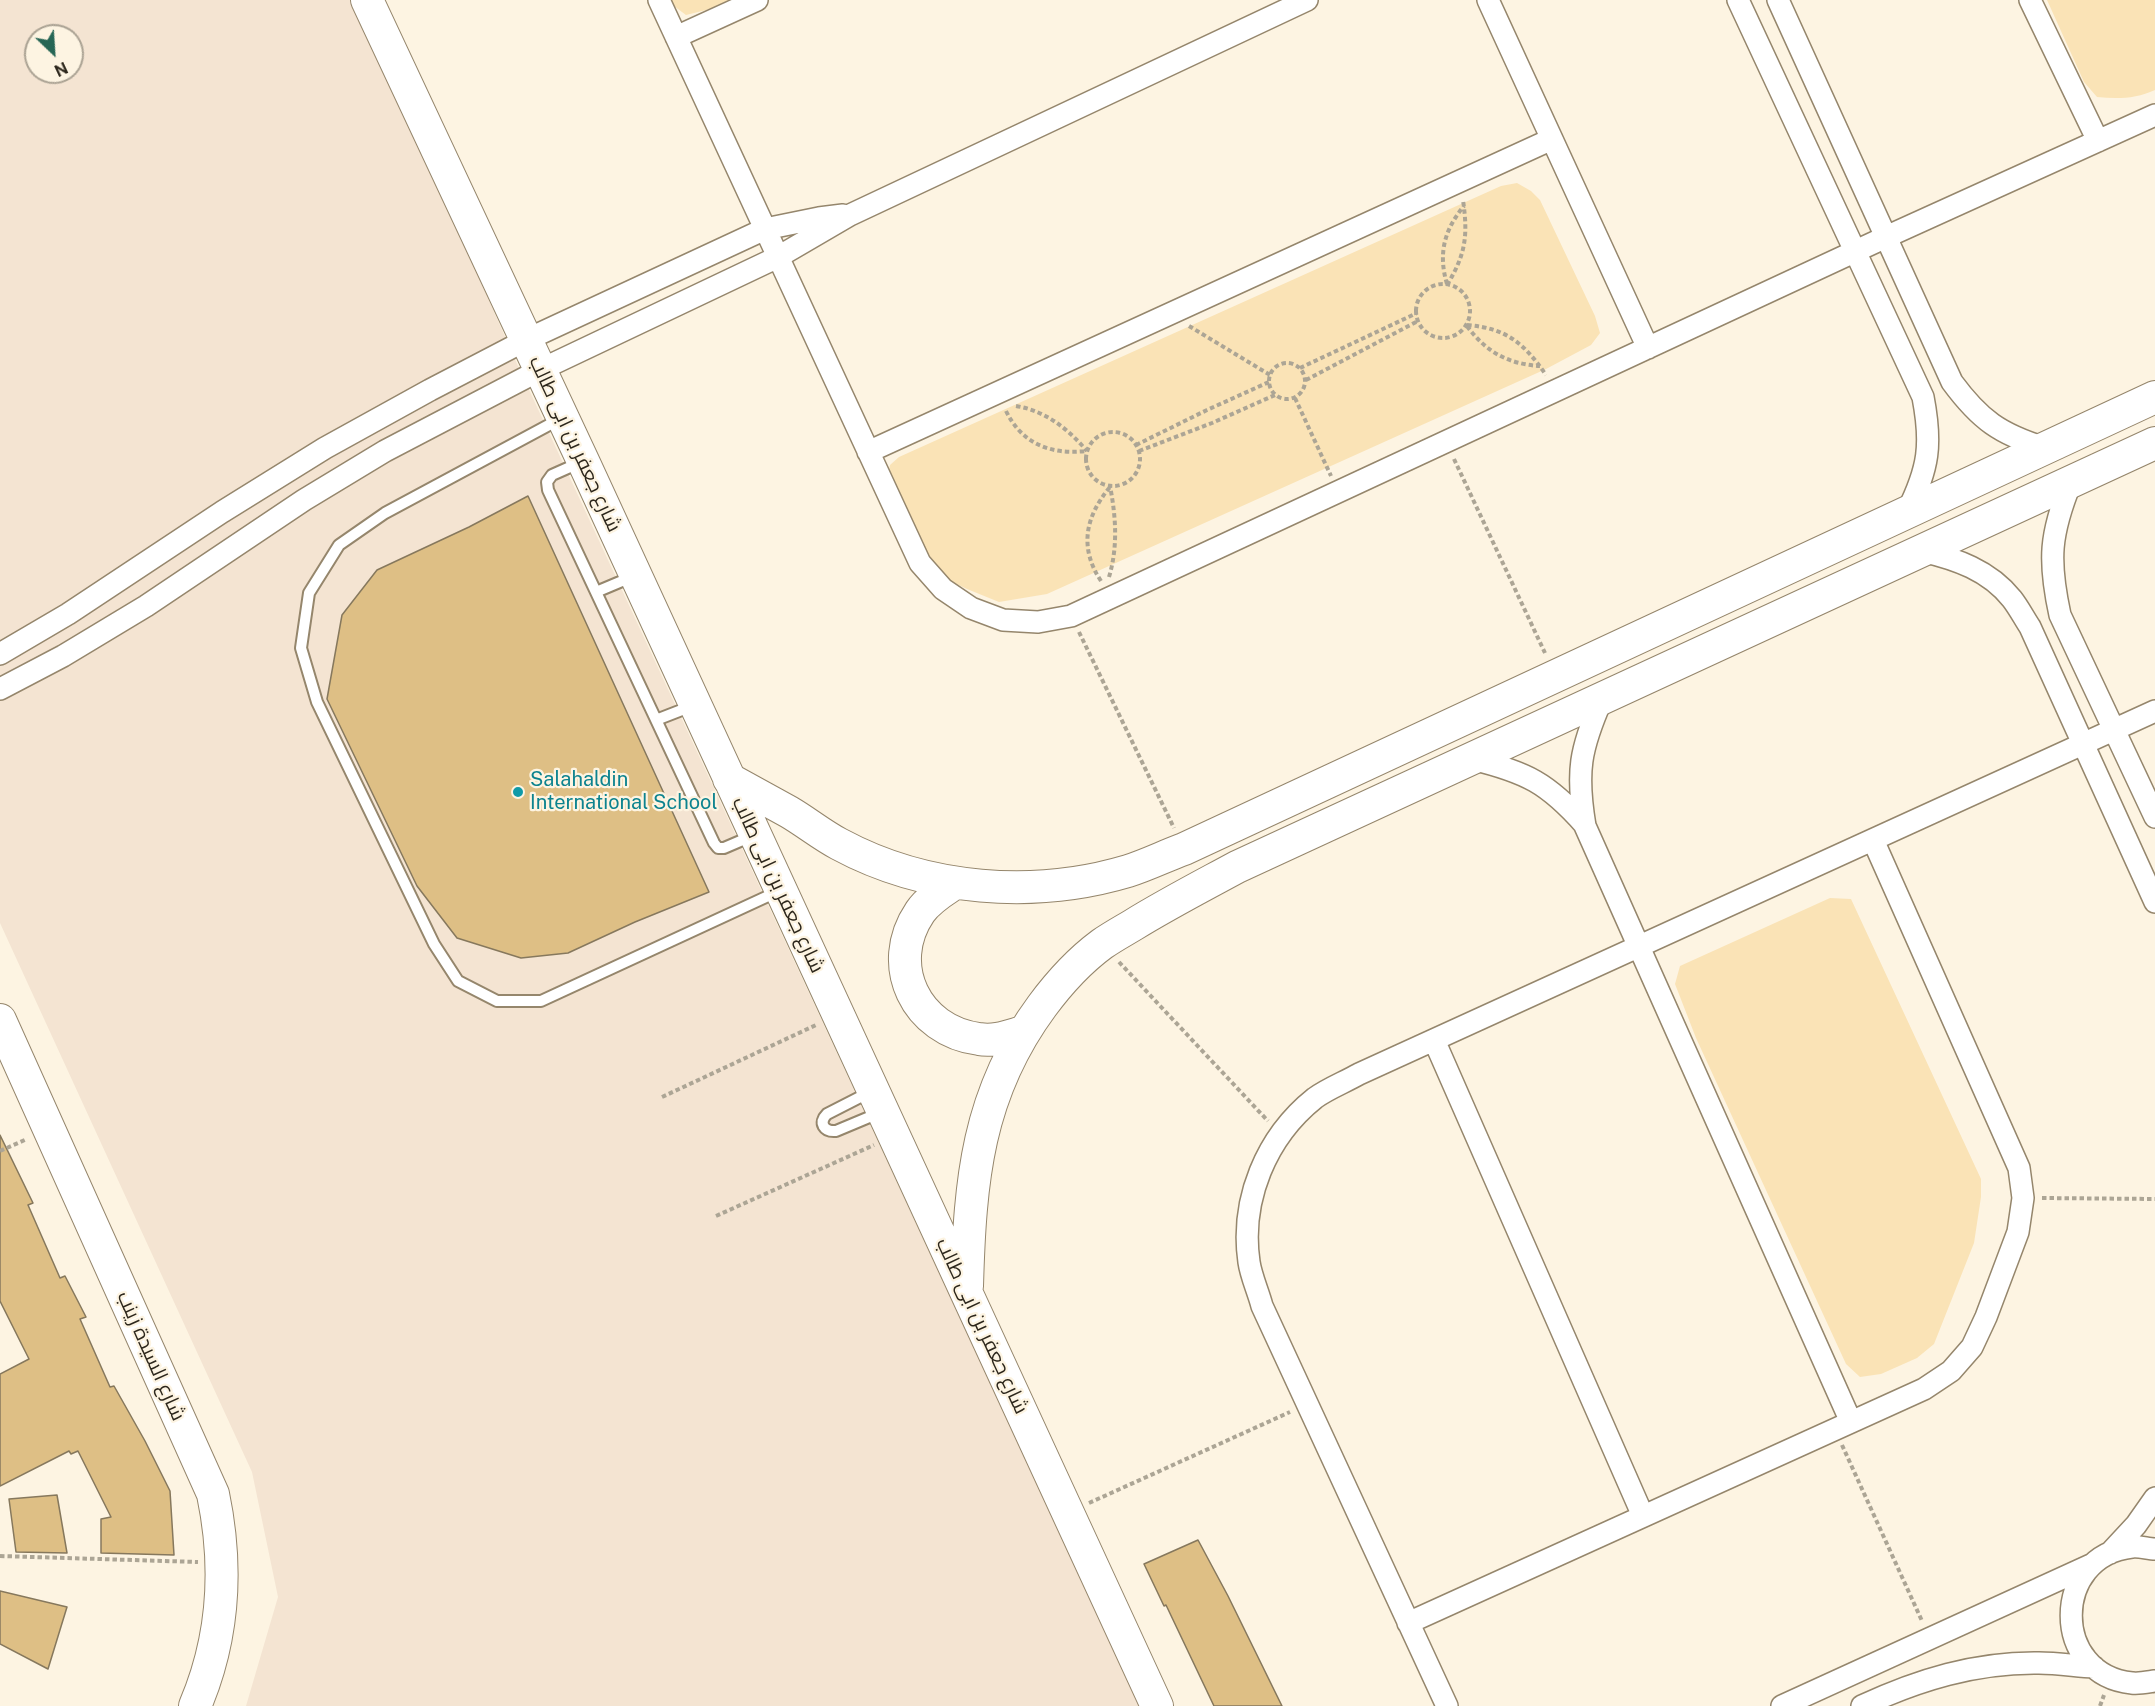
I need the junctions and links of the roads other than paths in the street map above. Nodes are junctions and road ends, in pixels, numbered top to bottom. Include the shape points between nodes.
1 (367, 0) edge
2 (659, 0) edge
3 (757, 0) edge
4 (1307, 0) edge
5 (1488, 0) edge
6 (1738, 0) edge
7 (1778, 0) edge
8 (2030, 0) edge
9 (676, 37) junction
10 (2155, 115) edge
11 (1552, 139) junction
12 (2098, 141) junction
13 (850, 215) junction
14 (765, 229) junction
15 (1886, 237) junction
16 (1856, 250) junction
17 (778, 257) junction
18 (526, 340) junction
19 (1648, 348) junction
20 (540, 370) junction
21 (2155, 397) edge
22 (562, 418) junction
23 (2155, 443) edge
24 (2045, 448) junction
25 (868, 452) junction
26 (583, 461) junction
27 (2071, 482) junction
28 (1907, 512) junction
29 (1922, 551) junction
30 (635, 576) junction
31 (596, 592) junction
32 (0, 654) edge
33 (0, 689) edge
34 (1602, 699) junction
35 (695, 705) junction
36 (2155, 711) edge
37 (656, 720) junction
38 (2114, 730) junction
39 (2084, 744) junction
40 (1472, 759) junction
41 (729, 779) junction
42 (2155, 817) edge
43 (1585, 826) junction
44 (1220, 831) junction
45 (755, 834) junction
46 (1873, 840) junction
47 (1237, 867) junction
48 (955, 883) junction
49 (781, 890) junction
50 (2155, 902) edge
51 (1640, 946) junction
52 (0, 1020) edge
53 (1023, 1032) junction
54 (1434, 1040) junction
55 (884, 1112) junction
56 (967, 1293) junction
57 (1843, 1426) junction
58 (2155, 1498) edge
59 (1643, 1516) junction
60 (2155, 1549) edge
61 (2101, 1559) junction
62 (1408, 1623) junction
63 (2094, 1667) junction
64 (2155, 1681) edge
65 (2133, 1683) junction
66 (2155, 1698) edge
67 (195, 1706) edge
68 (1157, 1706) edge
69 (1446, 1706) edge
70 (1782, 1706) edge
71 (1862, 1706) edge

1 - 18 street, شارع جعفر بن ابى طالب
2 - 9 street
3 - 9 street
4 - 13 street
5 - 11 street
6 - 16 street
7 - 15 street
8 - 12 street
9 - 14 street
10 - 12 street
11 - 19 street
11 - 25 street
12 - 15 street
13 - 14 street
13 - 17 street
14 - 17 street
14 - 18 street
15 - 16 street
15 - 24 street via 1952,382 1970,406 2017,439
16 - 19 street
16 - 28 street via 1923,397 1929,426 1928,456 1921,485
17 - 20 street
17 - 25 street
18 - 20 street, شارع جعفر بن ابى طالب
18 - 32 street via 325,448
19 - 25 street via 1339,492 1104,594 1071,616 1038,622 1004,620 971,608 943,589 920,563
20 - 22 street, شارع جعفر بن ابى طالب
20 - 33 street via 385,451 146,606
21 - 24 street
22 - 26 street, شارع جعفر بن ابى طالب
22 - 49 lane via 385,513 339,545 309,593 301,648 316,702 434,944 458,981 497,1001 541,1001
23 - 27 street
24 - 28 street
26 - 30 street, شارع جعفر بن ابى طالب
26 - 31 lane via 552,475 547,482
27 - 29 street
27 - 38 street via 2058,513 2052,581 2060,615
28 - 44 street
29 - 34 street
29 - 39 street via 1956,559 1976,569 2011,598 2030,627
30 - 31 lane
30 - 35 street, شارع جعفر بن ابى طالب
31 - 37 lane
34 - 40 street
34 - 43 street via 1587,733 1580,763
35 - 37 lane
35 - 41 street, شارع جعفر بن ابى طالب
36 - 38 street
37 - 45 lane via 718,848
38 - 39 street
38 - 42 street
39 - 46 street
39 - 50 street
40 - 43 street via 1508,768 1538,782 1564,801
40 - 47 street
41 - 45 street, شارع جعفر بن ابى طالب
41 - 48 street via 840,844 896,868
43 - 51 street
44 - 47 street
44 - 48 street via 1129,871 1072,884 1013,888
45 - 49 street, شارع جعفر بن ابى طالب
46 - 51 street
46 - 57 street via 2019,1168 2023,1198 2018,1232 1972,1347 1951,1371 1924,1389
47 - 53 street via 1102,944 1058,984
48 - 53 street via 921,911 910,930 905,951 912,993 924,1012 959,1036 981,1040
49 - 55 street, شارع جعفر بن ابى طالب
51 - 54 street
51 - 57 street
52 - 67 street, شارع السيدة زينب via 213,1494 223,1562 221,1601 214,1649
53 - 56 street via 994,1091 977,1155 969,1215
54 - 59 street
54 - 62 street via 1315,1098 1280,1134 1258,1173 1247,1217 1249,1262 1262,1306
55 - 55 lane via 827,1114 822,1124 830,1132 836,1131
55 - 56 street, شارع جعفر بن ابى طالب
56 - 68 street, شارع جعفر بن ابى طالب
57 - 59 street
58 - 61 street via 2136,1525
59 - 62 street
60 - 61 street via 2133,1547
61 - 63 street via 2076,1587 2070,1616 2076,1644
61 - 70 street
62 - 69 street
63 - 65 street via 2110,1678
63 - 71 street via 2039,1663 1984,1666 1930,1678
64 - 65 street
65 - 66 street

